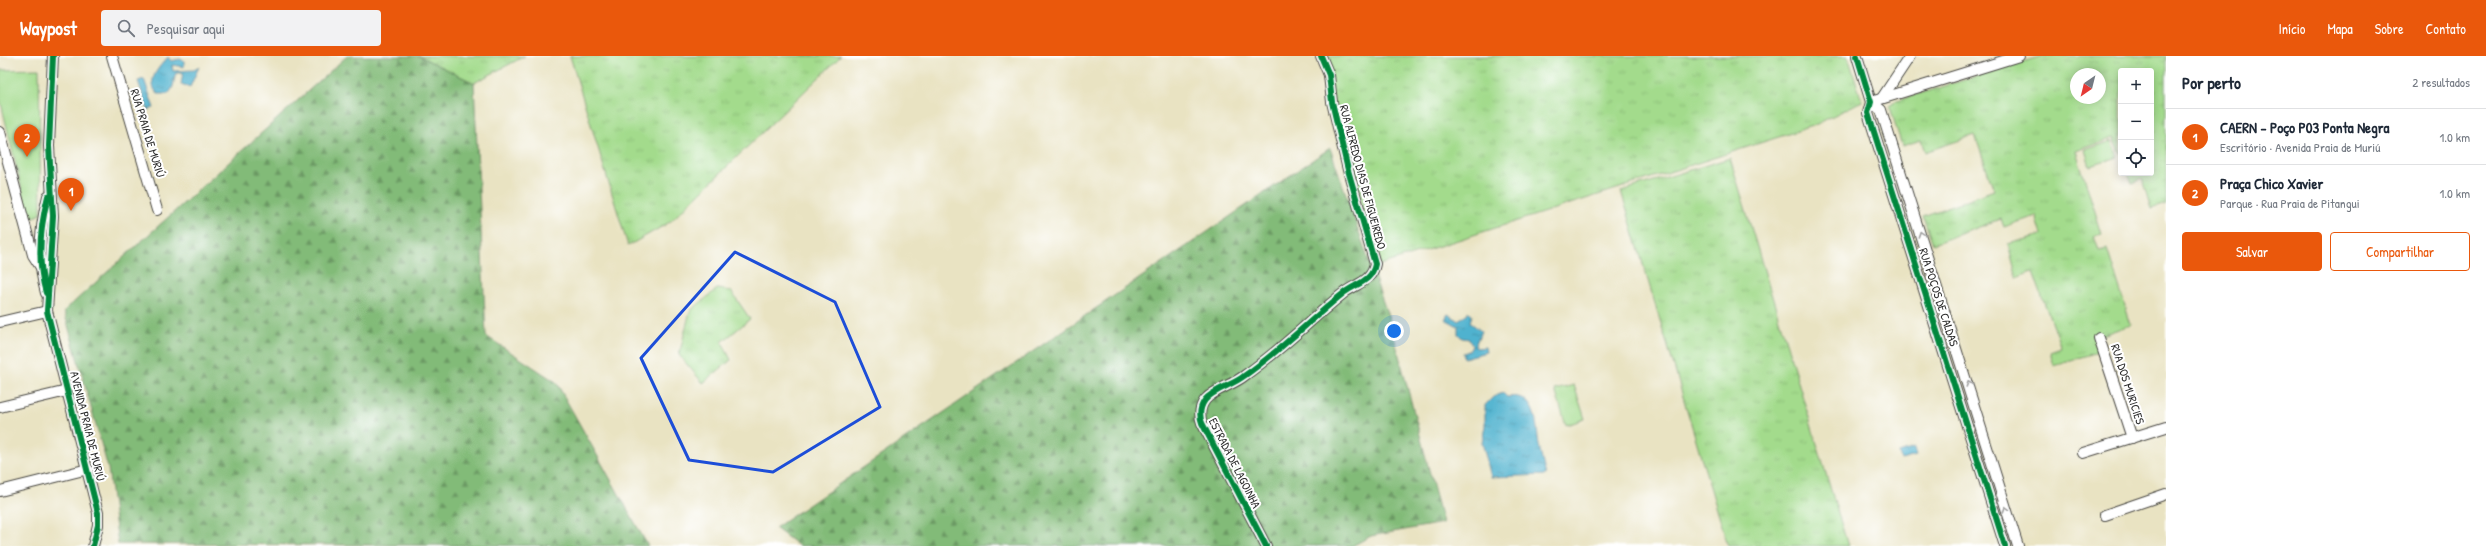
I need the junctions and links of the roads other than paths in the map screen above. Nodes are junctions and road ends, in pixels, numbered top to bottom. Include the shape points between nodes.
1 (53, 56) edge
2 (122, 56) edge
3 (1321, 56) edge
4 (1857, 56) edge
5 (1910, 56) edge
6 (2019, 56) edge
7 (2001, 59) edge
8 (113, 60) edge
9 (1882, 98) junction
10 (1871, 102) junction
11 (0, 132) edge
12 (157, 210) dead end
13 (48, 214) junction
14 (24, 218) junction
15 (27, 229) junction
16 (46, 233) junction
17 (42, 269) junction
18 (49, 301) junction
19 (47, 311) junction
20 (0, 322) edge
21 (2100, 338) dead end
22 (67, 391) junction
23 (1216, 393) joint
24 (0, 407) edge
25 (2166, 428) edge
26 (2132, 438) junction
27 (2084, 453) dead end
28 (88, 469) junction
29 (0, 492) edge
30 (2166, 494) edge
31 (2105, 515) dead end
32 (93, 546) edge
33 (1266, 546) edge
34 (2005, 546) edge
35 (2018, 546) edge

1 - 13 street
2 - 8 street, RUA PRAIA DE MURIÚ
3 - 23 street, RUA ALFREDO DIAS DE FIGUEIREDO via 1329,75 1332,102 1375,264 1374,271 1368,279 1348,290 1255,368
4 - 10 street, RUA POÇOS DE CALDAS
5 - 9 street
6 - 7 street
7 - 9 street
8 - 12 street, RUA PRAIA DE MURIÚ
9 - 10 street
10 - 34 street, RUA POÇOS DE CALDAS via 1868,113
35 -> 10 street, RUA POÇOS DE CALDAS via 1882,110
11 - 14 street
13 - 14 street
13 - 16 street
14 - 15 street
15 - 16 street
15 - 17 street via 33,254
16 - 17 street
16 - 18 street
17 - 18 street
18 - 19 street
19 - 20 street
19 - 22 street, AVENIDA PRAIA DE MURIÚ
21 - 26 street, RUA DOS MURICIES
22 - 24 street
22 - 28 street, AVENIDA PRAIA DE MURIÚ
23 - 33 street, ESTRADA DE LAGOINHA via 1202,405 1200,419
25 - 26 street
26 - 27 street
28 - 29 street
28 - 32 street, AVENIDA PRAIA DE MURIÚ via 98,513
30 - 31 street

